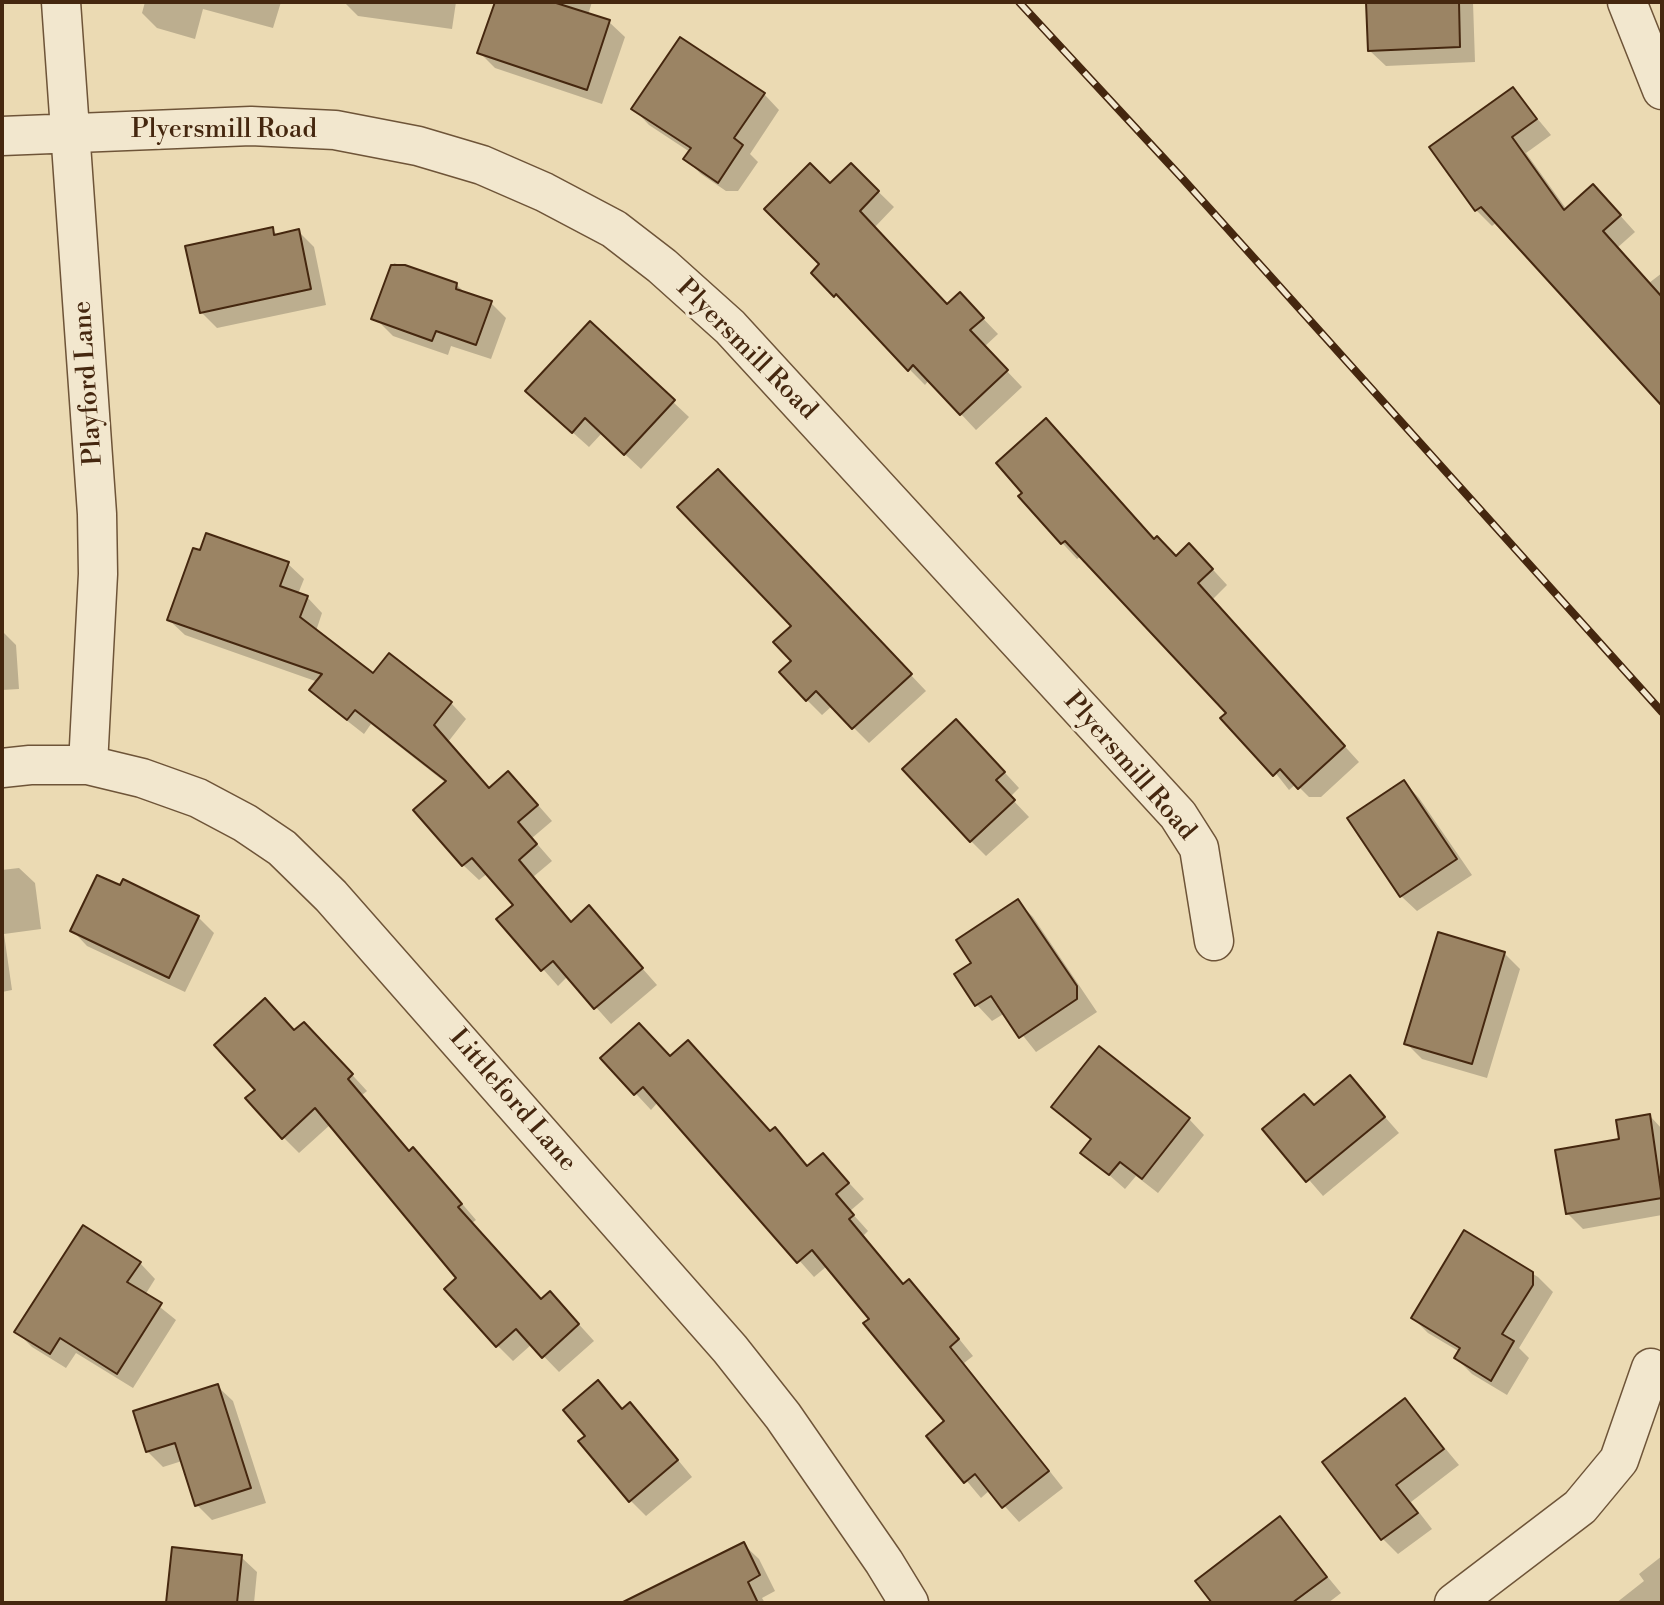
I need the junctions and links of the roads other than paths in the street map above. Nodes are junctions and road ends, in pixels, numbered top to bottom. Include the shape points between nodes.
1 (61, 2) edge
2 (1627, 2) edge
3 (1662, 90) edge
4 (69, 133) junction
5 (2, 136) edge
6 (88, 765) junction
7 (2, 768) edge
8 (1214, 941) dead end
9 (1651, 1368) dead end
10 (909, 1603) edge
11 (1454, 1603) edge

1 - 4 street, Playford Lane
2 - 3 street
4 - 5 street, Plyersmill Road
4 - 6 street, Playford Lane via 97,514
4 - 8 street, Plyersmill Road via 251,126 335,130 418,146 482,165 614,229 730,327 1178,815 1199,848
6 - 7 street, Littleford Lane
6 - 10 street, Littleford Lane via 142,778 245,823 282,848 331,896 730,1349 783,1416
9 - 11 street via 1619,1460 1580,1507

